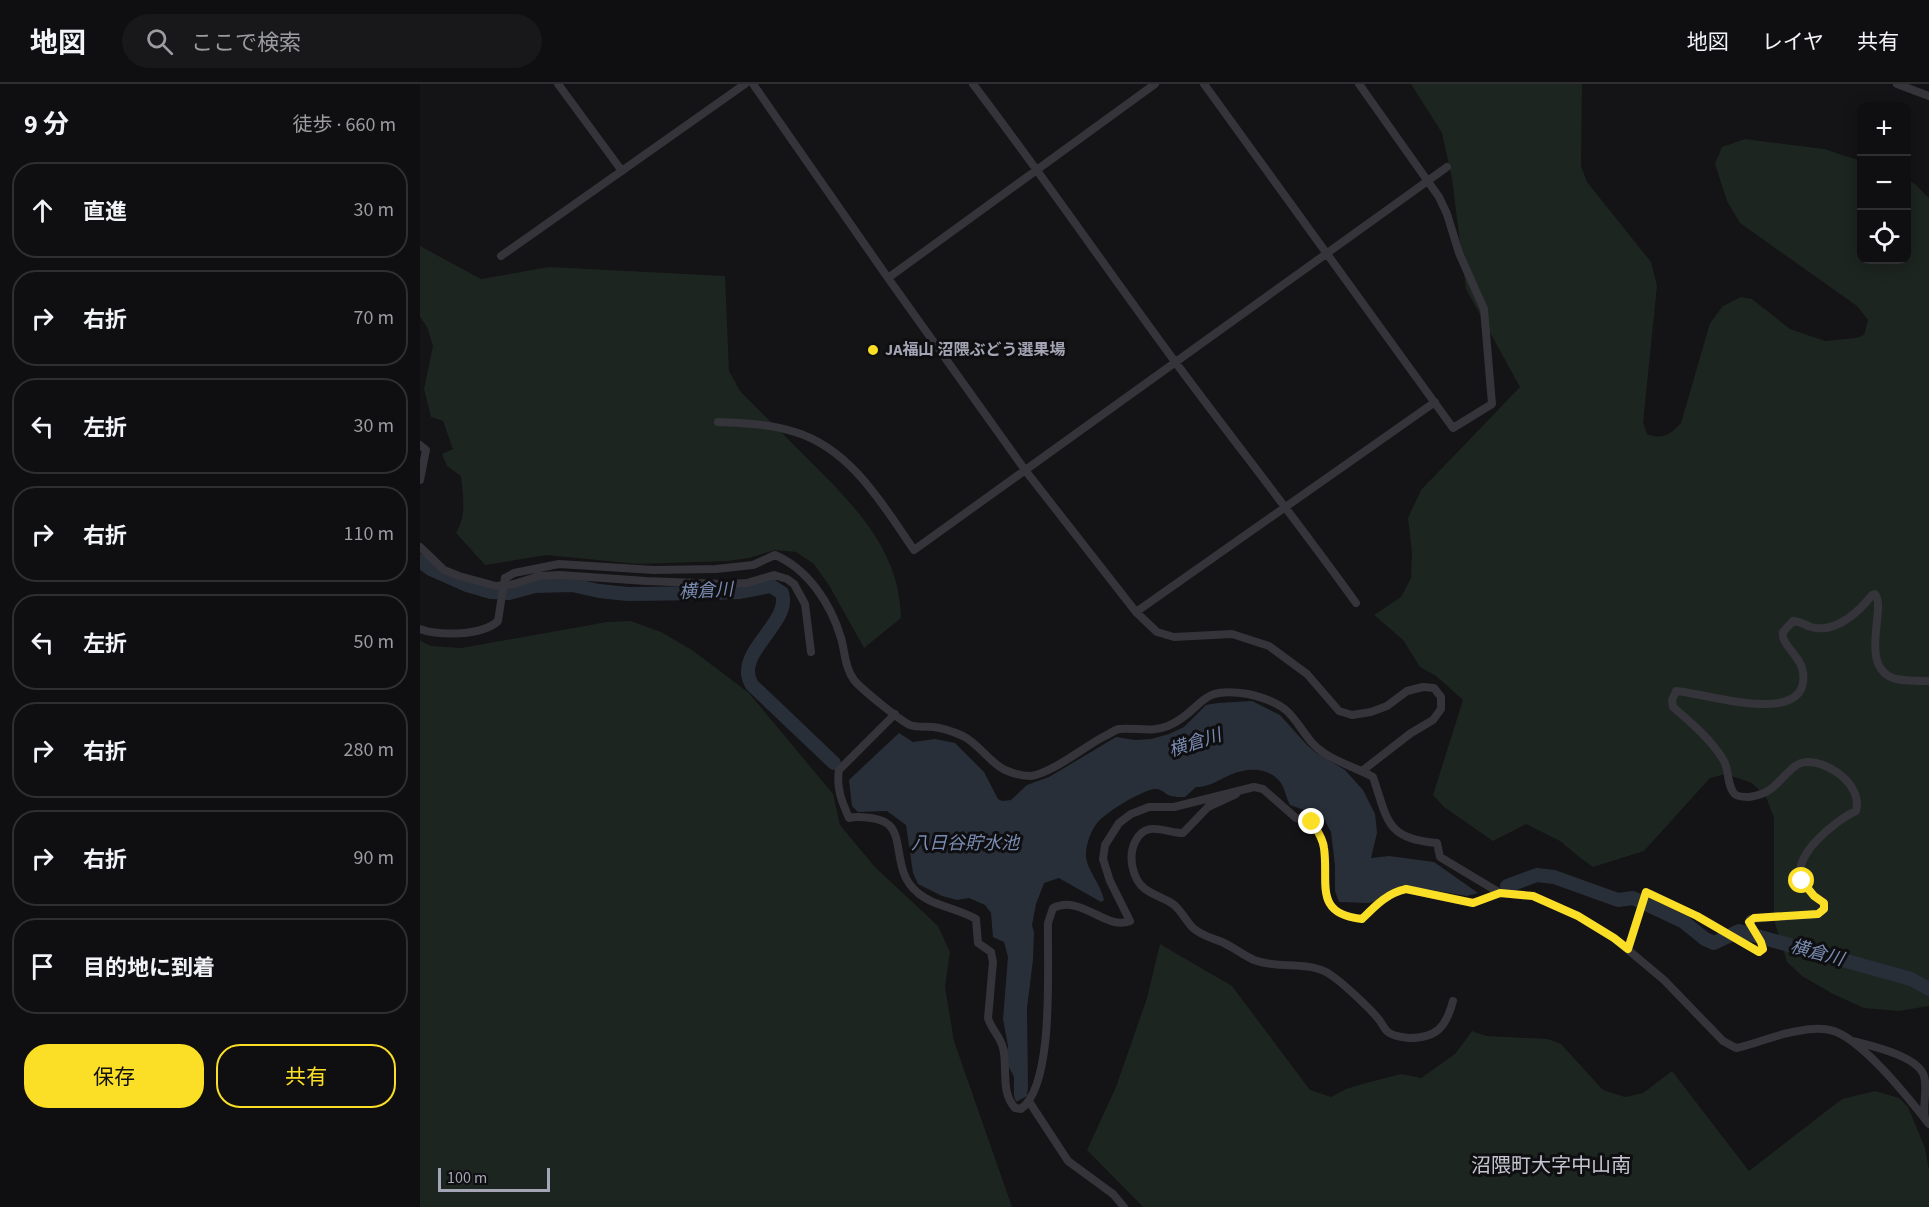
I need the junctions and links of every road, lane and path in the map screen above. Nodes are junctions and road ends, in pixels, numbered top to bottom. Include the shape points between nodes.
1 (558, 84) edge
2 (745, 84) edge
3 (753, 84) edge
4 (973, 84) edge
5 (1155, 84) edge
6 (1204, 84) edge
7 (1359, 84) edge
8 (1897, 84) edge
9 (1929, 96) edge
10 (1447, 167) dead end
11 (1038, 170) junction
12 (622, 171) junction
13 (1429, 181) junction
14 (1327, 253) junction
15 (501, 256) dead end
16 (888, 278) junction
17 (1176, 363) junction
18 (1435, 402) junction
19 (718, 422) dead end
20 (420, 445) edge
21 (1025, 470) junction
22 (420, 480) edge
23 (1287, 507) junction
24 (420, 547) edge
25 (1356, 603) dead end
26 (1136, 612) junction
27 (420, 629) edge
28 (811, 652) dead end
29 (1929, 681) edge
30 (895, 714) junction
31 (1362, 771) junction
32 (1247, 788) junction
33 (1500, 893) junction
34 (1628, 949) junction
35 (1453, 1001) dead end
36 (1847, 1039) junction
37 (1030, 1103) junction
38 (1927, 1122) edge
39 (1124, 1207) edge

1 - 12 street
2 - 12 street
3 - 16 street
4 - 11 street
5 - 11 street
6 - 14 street
7 - 13 street
8 - 9 street
10 - 13 street
11 - 16 street
11 - 17 street
12 - 15 street
13 - 14 street
13 - 18 street via 1447,214 1484,309 1492,404 1453,428
14 - 17 street
14 - 18 street
16 - 21 street
17 - 21 street
17 - 23 street
18 - 23 street
19 - 21 street via 774,426 813,439 834,452 853,468 914,550
20 - 22 street via 426,450
21 - 26 street
23 - 25 street
23 - 26 street
24 - 28 street via 444,570 496,586 560,575 724,584 747,583 774,575 794,584 805,604
26 - 31 street via 1157,632 1174,637 1232,634 1269,646 1307,674 1339,711 1352,715 1386,706 1407,691 1434,688 1441,698 1441,709 1433,720
27 - 30 street, bridge via 466,633 492,627 498,621 505,578 514,573 559,564 654,570 742,567 775,555 803,573 830,608 854,681
29 - 34 street via 1895,678 1885,673 1875,649 1875,594 1840,623 1820,628 1793,621 1783,632 1783,639 1798,657 1803,676 1798,695 1790,700 1767,705 1676,691 1673,707 1725,762 1732,792 1743,797 1767,793 1794,766 1813,763 1836,771 1849,783 1858,806 1816,841 1802,866 1804,885 1824,903 1824,909 1818,914 1750,920 1763,949 1759,952 1646,892
30 - 31 street via 910,725 931,726 965,737 1005,770 1032,776 1118,729 1157,730 1182,718 1210,695 1250,695 1282,707 1324,753
30 - 37 street via 839,770 840,796 849,818 858,816 889,825 902,870 918,894 976,919 978,943 991,952 993,962 988,1018 1004,1051 1009,1102 1021,1109
31 - 33 street via 1373,777 1393,829 1402,837 1437,843 1440,857
32 - 33 street via 1263,789 1296,818 1312,822 1324,845 1324,886 1330,906 1345,918 1362,919 1378,903 1406,889 1473,903
32 - 35 street via 1208,807 1183,833 1160,828 1148,829 1138,836 1131,863 1143,888 1174,904 1205,936 1254,960 1325,971 1374,1014 1386,1031 1399,1037 1432,1035 1445,1023
32 - 37 street via 1174,807 1149,807 1119,823 1105,845 1103,859 1130,921 1122,923 1072,904 1053,908 1048,923 1046,1048
33 - 34 street via 1546,901 1578,916
34 - 36 street via 1723,1041 1736,1048 1797,1030 1831,1030
36 - 38 street via 1874,1060
36 - 38 street via 1915,1064 1924,1075 1923,1110
37 - 39 street via 1068,1161 1113,1194

